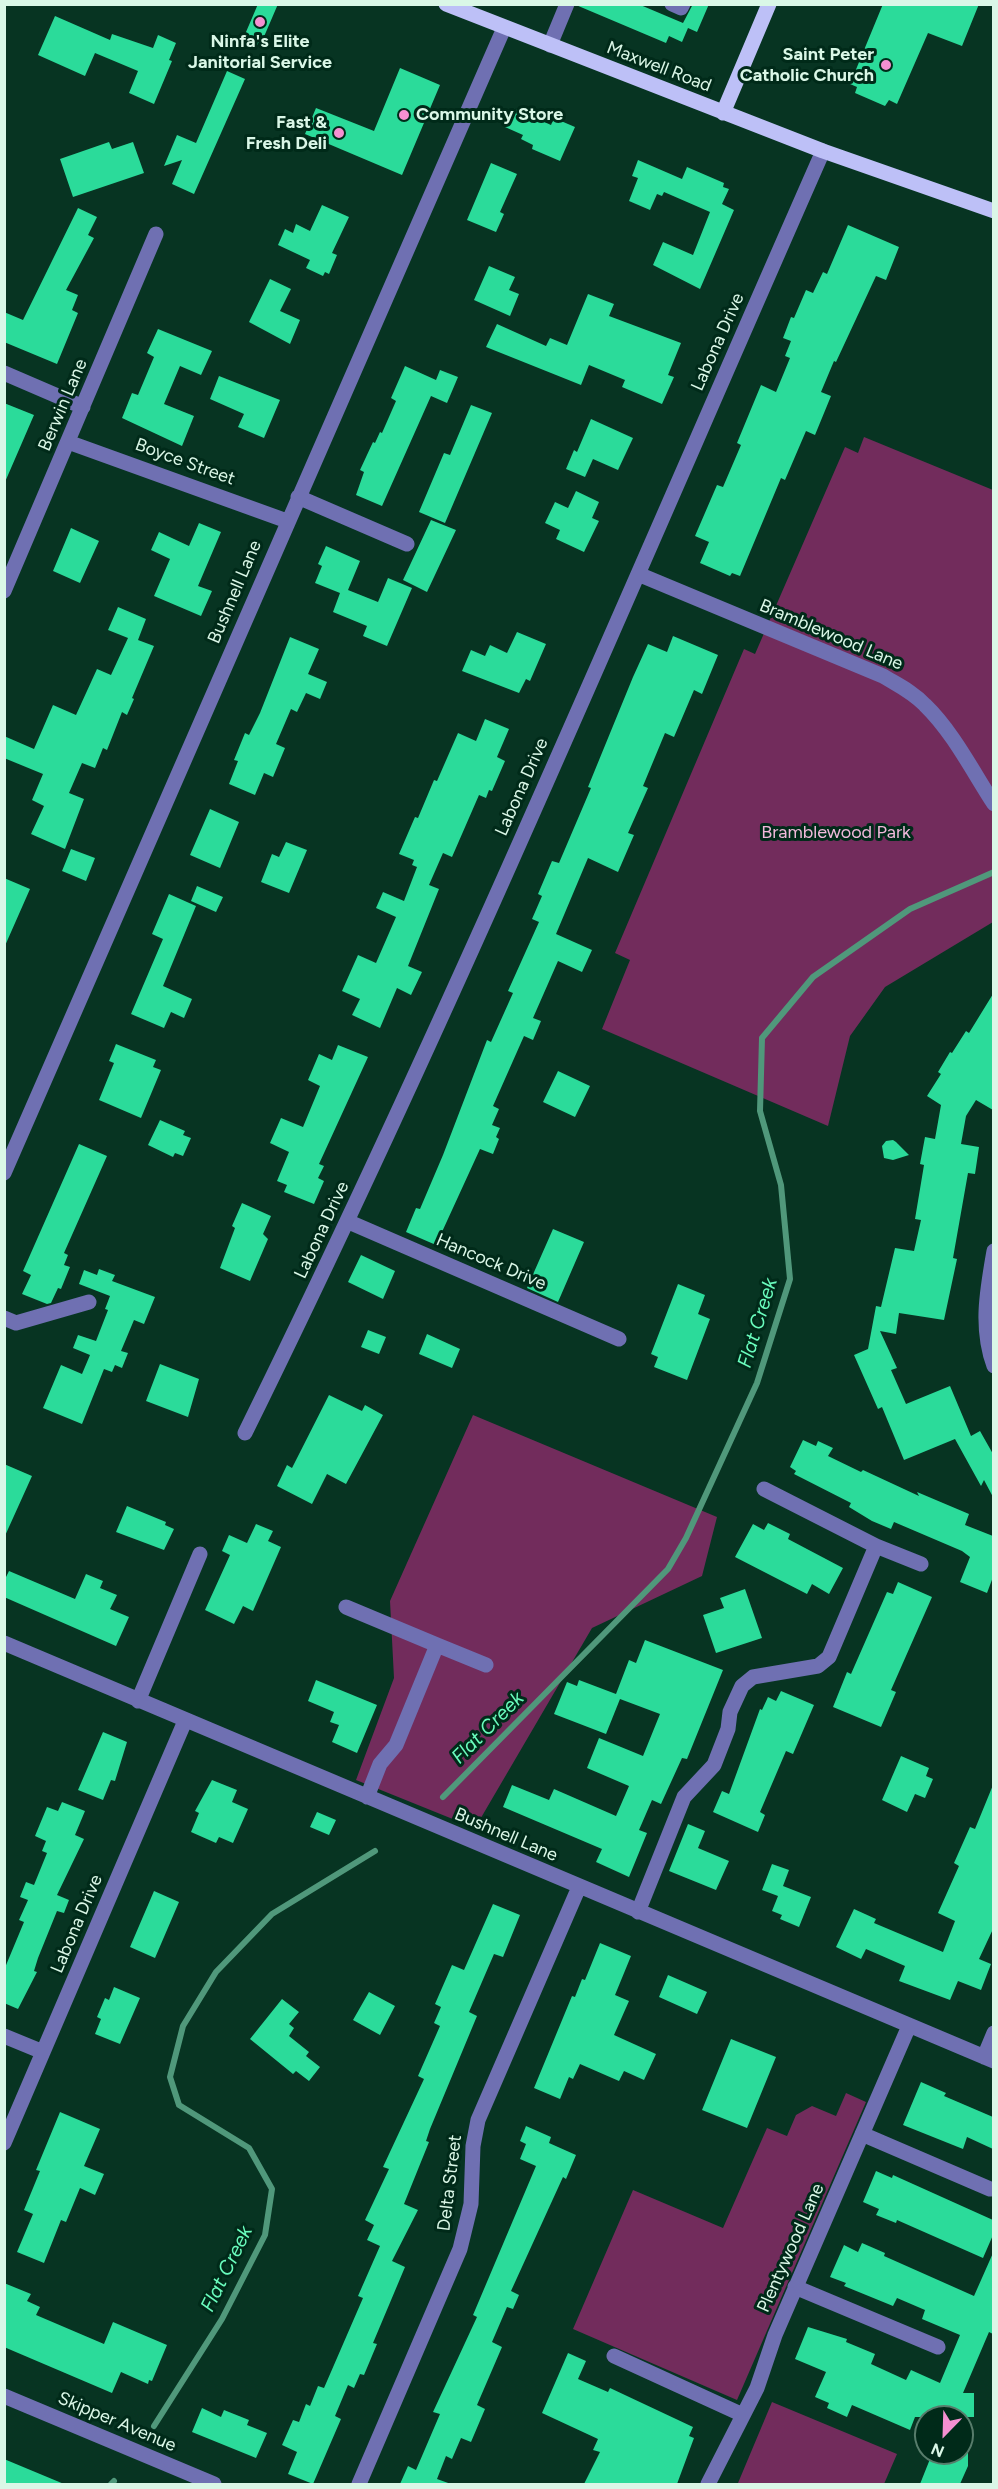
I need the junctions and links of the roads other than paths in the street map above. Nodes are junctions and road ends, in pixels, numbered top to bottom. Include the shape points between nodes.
1 (446, 4) edge
2 (567, 4) edge
3 (672, 4) edge
4 (683, 4) edge
5 (769, 4) edge
6 (504, 28) junction
7 (549, 45) junction
8 (723, 113) junction
9 (823, 152) junction
10 (993, 211) edge
11 (156, 234) dead end
12 (4, 373) edge
13 (83, 407) junction
14 (68, 442) junction
15 (298, 497) junction
16 (288, 521) junction
17 (407, 544) dead end
18 (638, 574) junction
19 (4, 591) edge
20 (993, 804) edge
21 (4, 1173) edge
22 (349, 1222) junction
23 (993, 1251) edge
24 (89, 1302) dead end
25 (4, 1318) edge
26 (619, 1339) dead end
27 (993, 1366) edge
28 (245, 1433) dead end
29 (764, 1490) dead end
30 (876, 1546) junction
31 (200, 1554) dead end
32 (921, 1564) dead end
33 (346, 1607) dead end
34 (4, 1643) edge
35 (437, 1645) junction
36 (486, 1665) dead end
37 (138, 1701) junction
38 (184, 1721) junction
39 (367, 1797) junction
40 (579, 1887) junction
41 (638, 1912) junction
42 (909, 2026) junction
43 (993, 2033) edge
44 (4, 2036) edge
45 (43, 2052) junction
46 (989, 2059) edge
47 (862, 2134) junction
48 (4, 2143) edge
49 (990, 2189) dead end
50 (795, 2288) junction
51 (938, 2347) dead end
52 (614, 2356) dead end
53 (4, 2396) edge
54 (743, 2415) junction
55 (214, 2484) edge
56 (359, 2484) edge
57 (708, 2484) edge

1 - 6 main road, Maxwell Road
2 - 7 street
3 - 4 street via 681,8
5 - 8 main road
6 - 7 main road, Maxwell Road
6 - 15 street, Bushnell Lane
7 - 8 main road, Maxwell Road
8 - 9 main road, Maxwell Road
9 - 10 main road, Maxwell Road
9 - 18 street, Labona Drive
11 - 13 street, Berwin Lane
12 - 13 street
13 - 14 street, Berwin Lane
14 - 16 street, Boyce Street
14 - 19 street, Berwin Lane
15 - 16 street, Bushnell Lane
15 - 17 street
16 - 21 street, Bushnell Lane
18 - 20 street, Bramblewood Lane via 908,690 942,725
18 - 22 street, Labona Drive
22 - 26 street, Hancock Drive
22 - 28 street, Labona Drive
23 - 27 street via 985,1329
24 - 25 street via 16,1323
29 - 30 street
30 - 32 street
30 - 41 street via 829,1657 818,1666 753,1677 742,1686 714,1765 684,1797
31 - 37 street
33 - 35 street
34 - 37 street, Bushnell Lane
35 - 36 street
35 - 39 street via 396,1745 380,1764
37 - 38 street, Bushnell Lane
38 - 39 street, Bushnell Lane
38 - 45 street, Labona Drive
39 - 40 street, Bushnell Lane
40 - 41 street, Bushnell Lane
40 - 56 street, Delta Street via 478,2120 471,2204 460,2249
41 - 42 street, Bushnell Lane
42 - 46 street, Bushnell Lane
42 - 47 street, Plentywood Lane
43 - 46 street
44 - 45 street
45 - 48 street, Labona Drive
47 - 49 street
47 - 50 street, Plentywood Lane
50 - 51 street
50 - 54 street, Plentywood Lane
52 - 54 street
53 - 55 street, Skipper Avenue
54 - 57 street, Plentywood Lane

